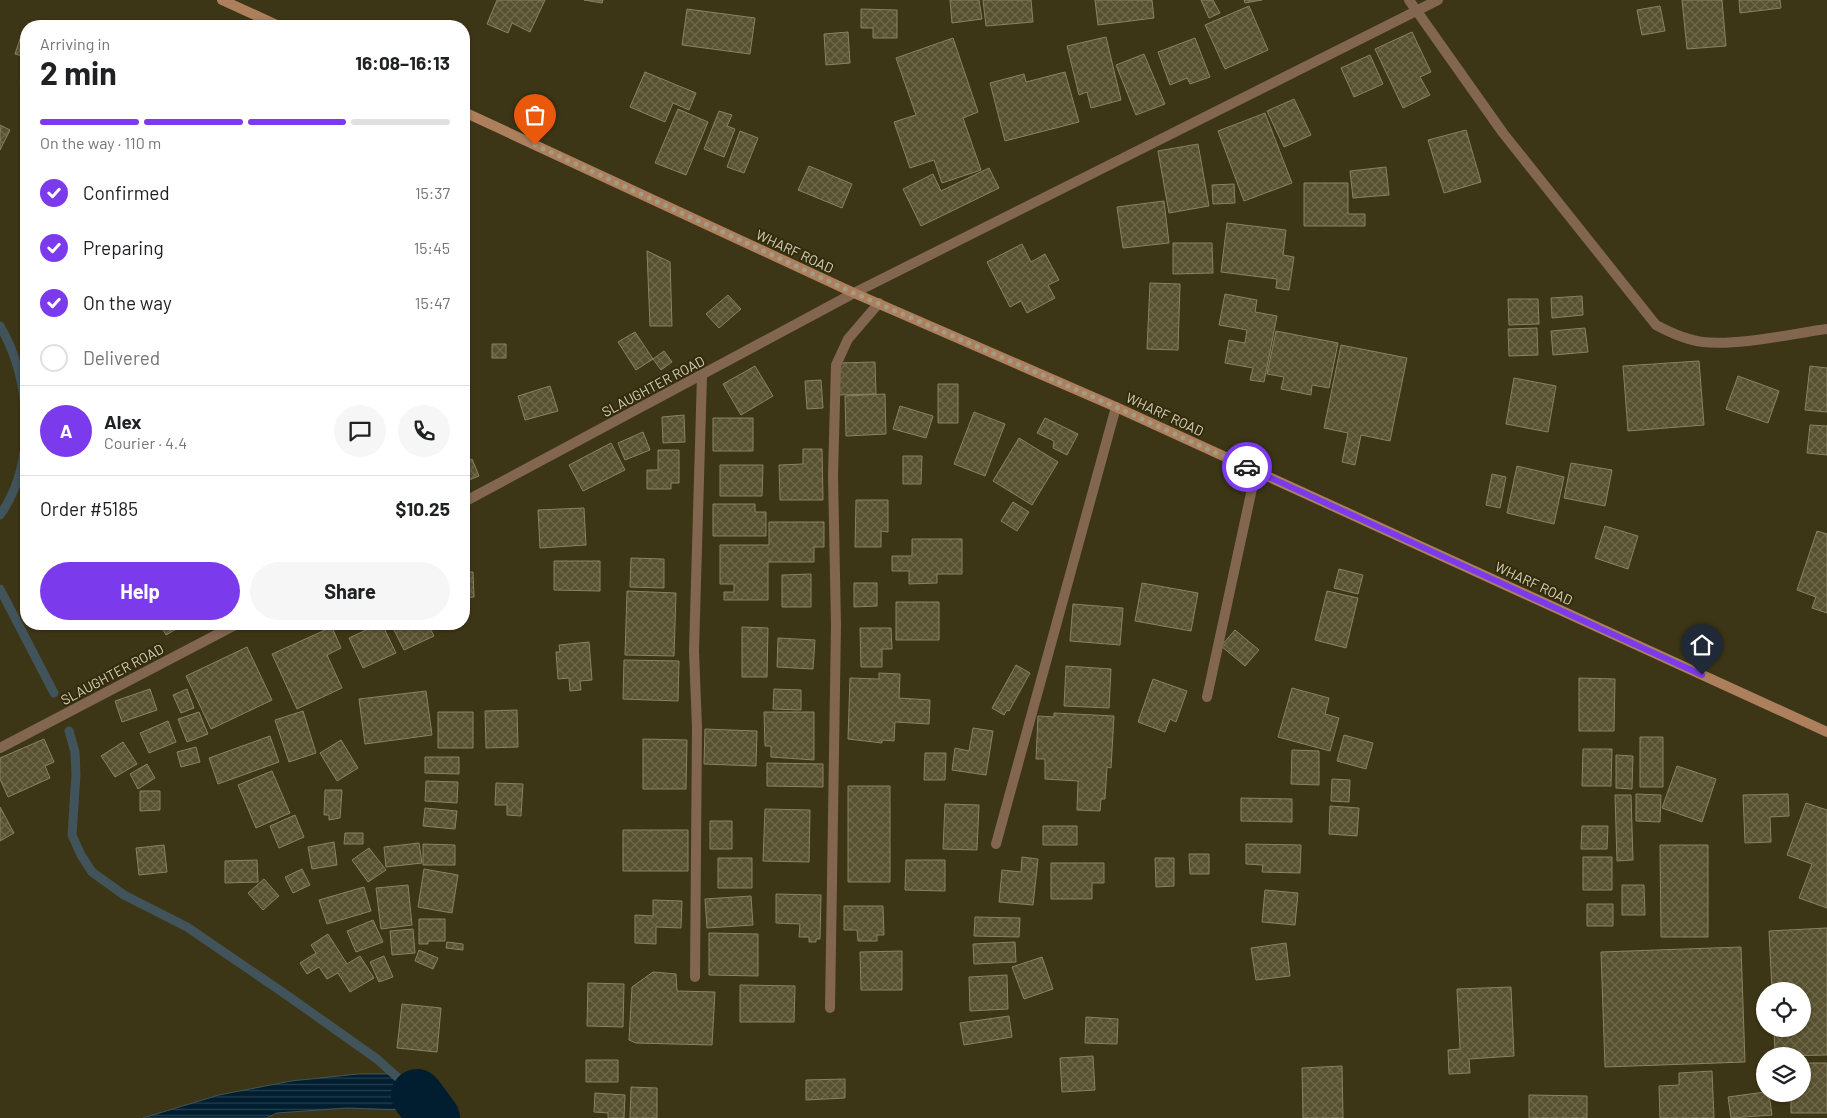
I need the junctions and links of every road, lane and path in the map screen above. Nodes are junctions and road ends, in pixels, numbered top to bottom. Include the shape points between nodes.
1 (222, 0) edge
2 (1410, 0) edge
3 (1438, 0) edge
4 (1417, 11) junction
5 (266, 20) edge
6 (470, 115) edge
7 (854, 293) junction
8 (879, 303) junction
9 (1827, 329) edge
10 (702, 375) junction
11 (1116, 407) junction
12 (1256, 470) junction
13 (470, 499) edge
14 (226, 630) edge
15 (1207, 697) dead end
16 (1827, 732) edge
17 (0, 748) edge
18 (996, 844) dead end
19 (695, 977) dead end
20 (830, 1008) dead end

1 - 5 main road
2 - 4 street
3 - 4 street, SLAUGHTER ROAD
4 - 7 street, SLAUGHTER ROAD
4 - 9 street via 1503,133 1656,325 1677,336 1703,342 1729,342
6 - 7 main road, WHARF ROAD
7 - 8 main road, WHARF ROAD
7 - 10 street, SLAUGHTER ROAD
8 - 11 main road, WHARF ROAD
8 - 20 street via 848,339 836,365
10 - 13 street, SLAUGHTER ROAD
10 - 19 street via 694,651 697,728
11 - 12 main road, WHARF ROAD
11 - 18 street
12 - 15 street
12 - 16 main road, WHARF ROAD
14 - 17 street, SLAUGHTER ROAD

